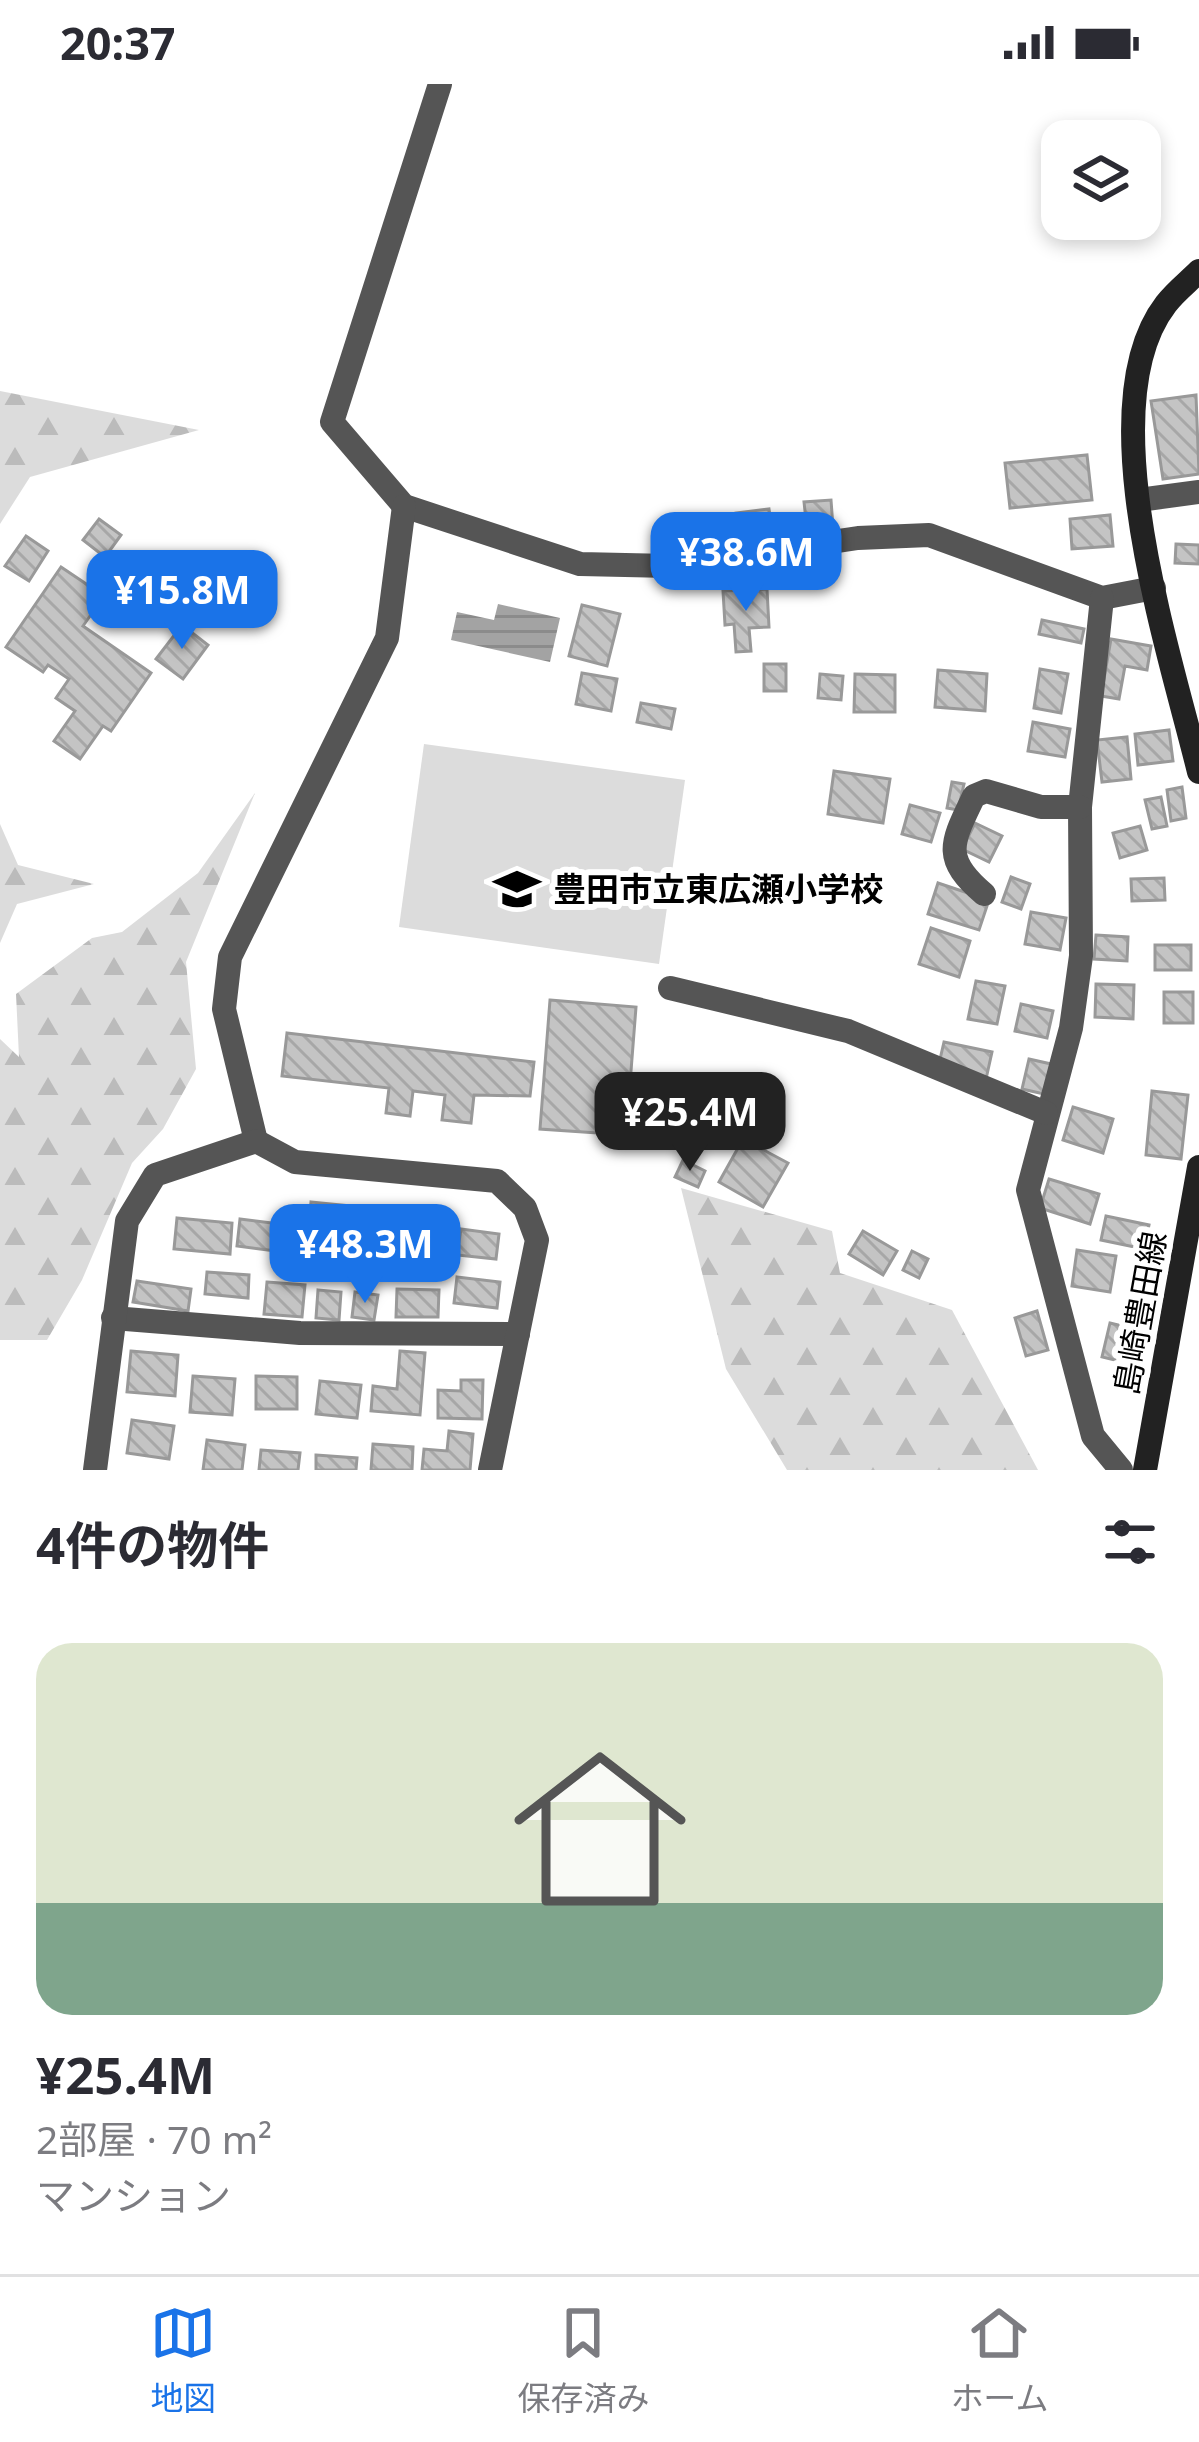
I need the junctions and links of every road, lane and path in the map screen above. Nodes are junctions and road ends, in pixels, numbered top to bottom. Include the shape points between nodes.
1 (440, 84) edge
2 (1199, 271) edge
3 (1199, 492) edge
4 (1139, 500) junction
5 (404, 506) junction
6 (1154, 588) junction
7 (1102, 598) junction
8 (1199, 772) edge
9 (1080, 807) junction
10 (984, 894) dead end
11 (670, 988) dead end
12 (1046, 1113) junction
13 (256, 1141) junction
14 (1199, 1167) edge
15 (113, 1318) junction
16 (518, 1334) junction
17 (95, 1470) edge
18 (490, 1470) edge
19 (1121, 1470) edge
20 (1145, 1470) edge

1 - 5 street via 332,422
2 - 4 main road via 1164,306 1138,368 1129,423
3 - 4 street
4 - 6 main road
5 - 7 street via 580,564 670,566 929,535
5 - 13 street via 387,638 230,957 224,1009
6 - 7 street
6 - 8 main road
7 - 9 street
9 - 10 street via 1041,807 986,791 974,796 952,849 955,864
9 - 12 street via 1081,956
11 - 12 street via 848,1030
12 - 19 street via 1028,1190 1093,1436
13 - 15 street via 155,1175 128,1220
13 - 16 street via 295,1162 496,1181 525,1208 537,1240
14 - 20 main road, 島崎豊田線
15 - 16 street via 300,1334
15 - 17 street
16 - 18 street

